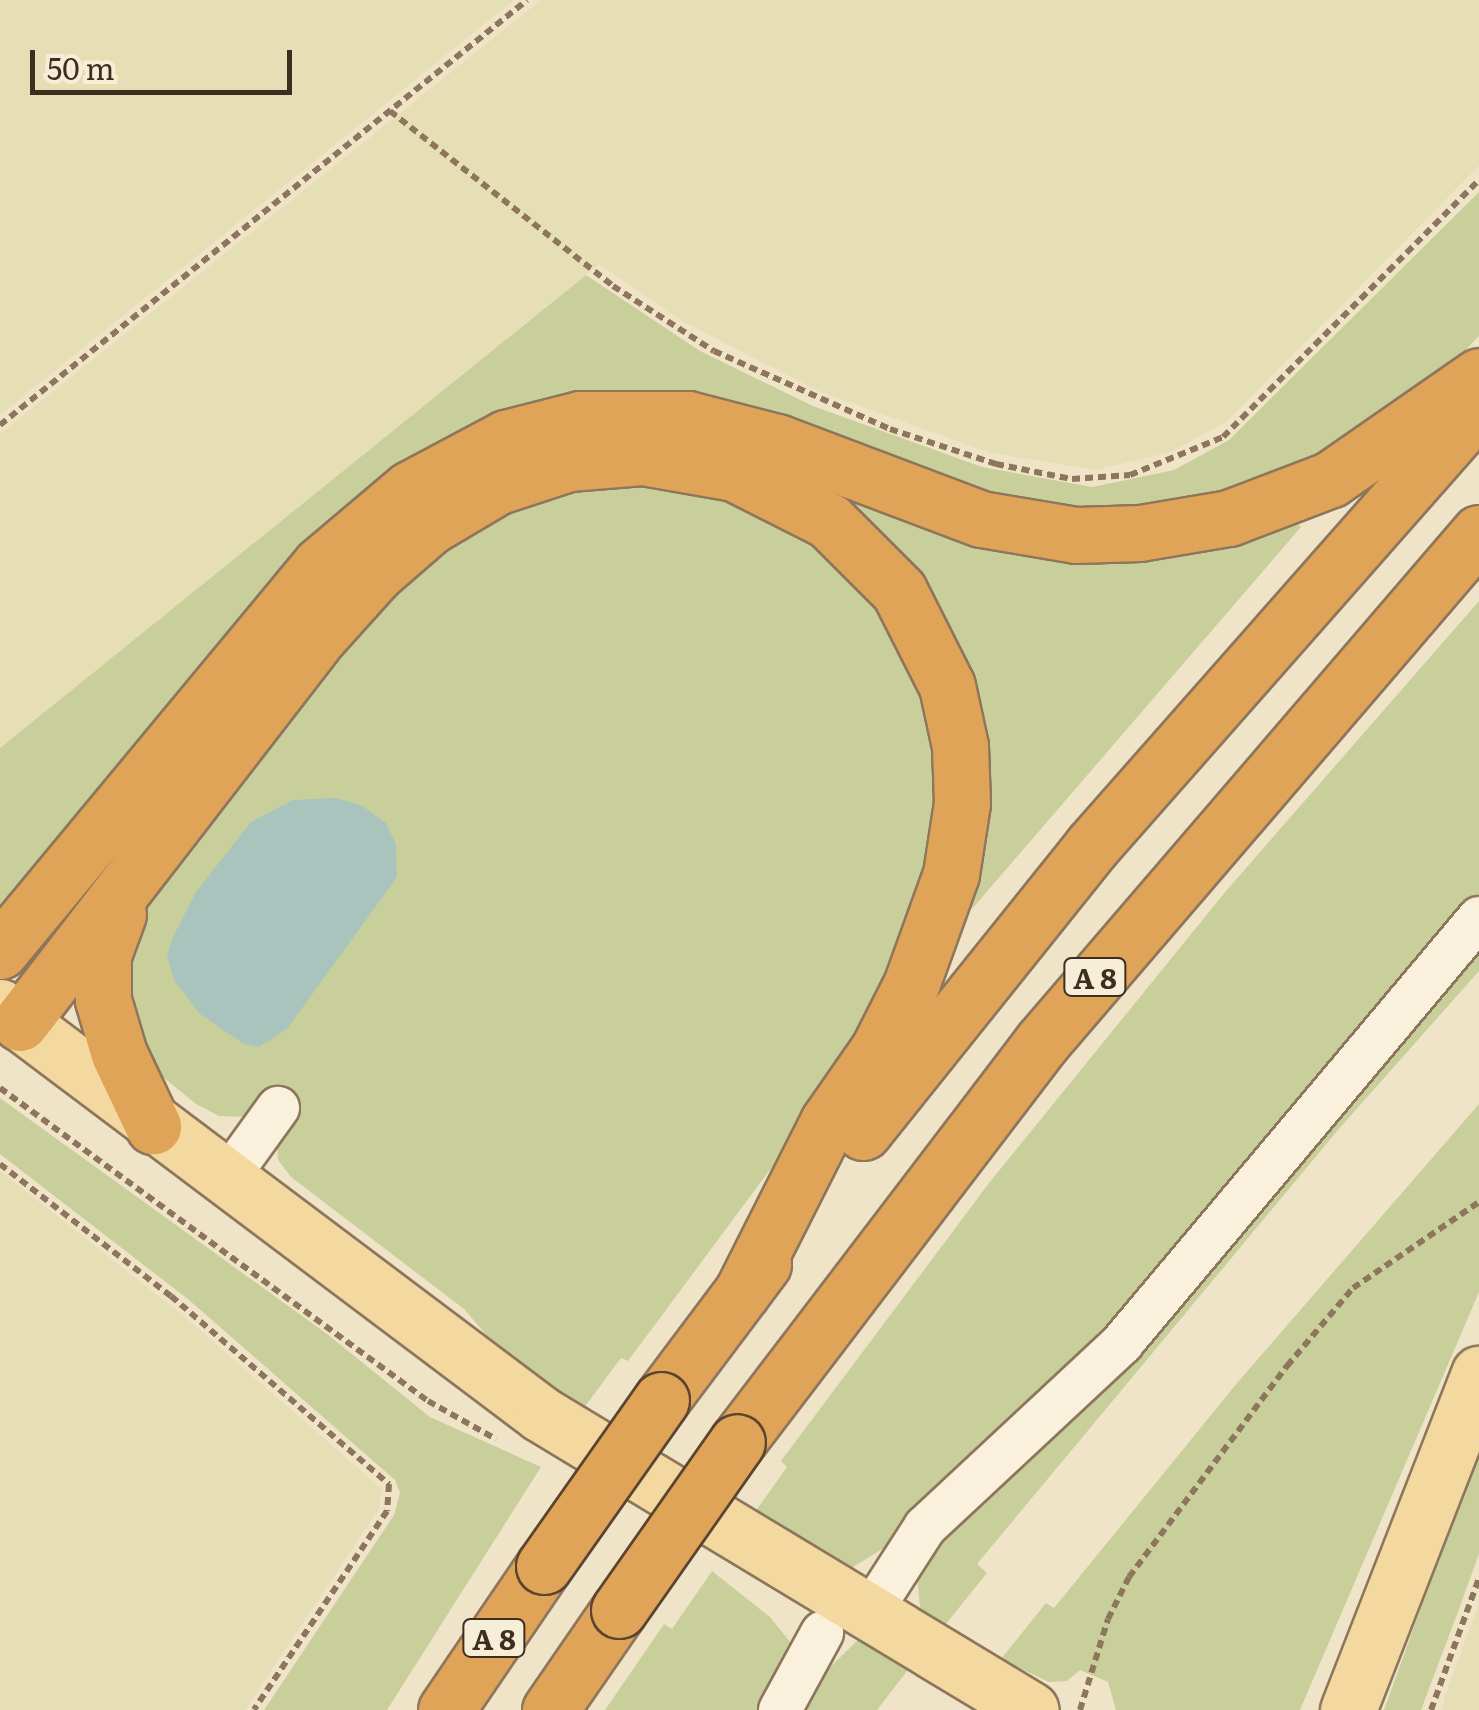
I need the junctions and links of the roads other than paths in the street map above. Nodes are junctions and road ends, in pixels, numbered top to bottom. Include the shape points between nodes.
1 (1479, 376) edge
2 (1479, 407) edge
3 (1479, 533) edge
4 (129, 889) junction
5 (1479, 918) edge
6 (0, 951) edge
7 (10, 1015) edge
8 (278, 1108) dead end
9 (154, 1126) junction
10 (226, 1180) junction
11 (742, 1292) junction
12 (1479, 1374) edge
13 (846, 1624) junction
14 (446, 1710) edge
15 (550, 1710) edge
16 (780, 1710) edge
17 (1031, 1710) edge
18 (1348, 1710) edge

1 - 6 highway via 1331,479 1229,518 1140,534 1076,535 981,519 765,438 688,419 580,419 506,438 410,489 320,565
2 - 11 highway, A 8 via 1092,846
3 - 15 highway, A 8, bridge via 1042,1042 737,1442
4 - 7 highway
4 - 9 highway via 104,955 103,1000 118,1054
4 - 11 highway via 355,595 414,539 478,496 569,464 642,457 734,473 829,520 899,591 940,667 960,746 960,824 944,898 911,985 878,1050 828,1122
5 - 13 lane via 1122,1343 925,1528
7 - 9 main road
8 - 10 lane
9 - 10 main road
10 - 13 main road via 530,1406
11 - 14 highway, A 8, bridge
12 - 18 main road
13 - 16 lane
13 - 17 main road

